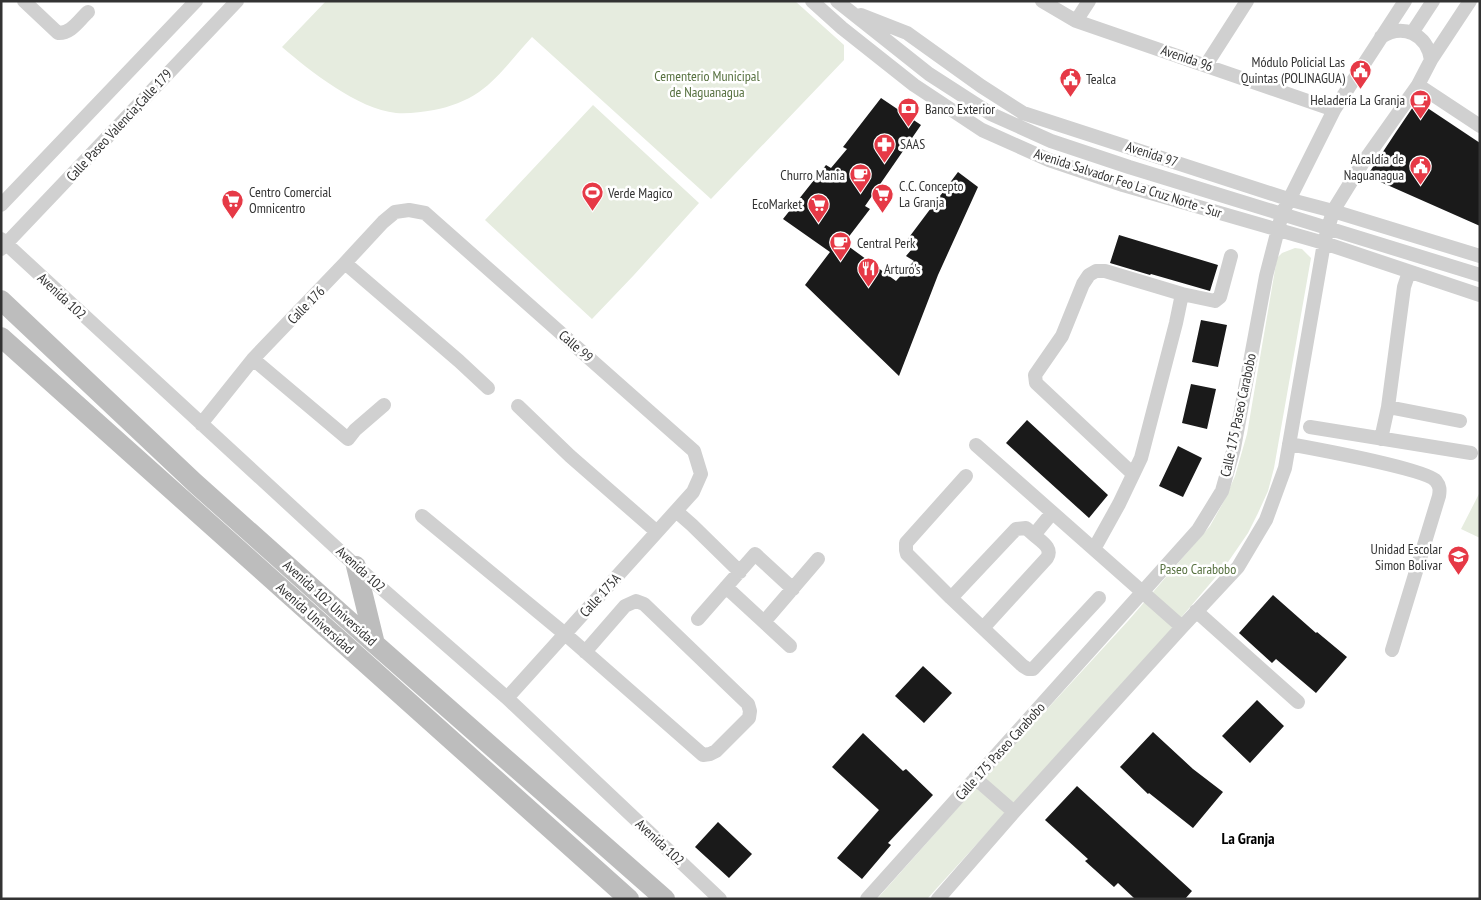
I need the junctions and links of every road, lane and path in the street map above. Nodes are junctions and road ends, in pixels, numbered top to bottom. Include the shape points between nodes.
1 (24, 1) edge
2 (196, 1) edge
3 (237, 1) edge
4 (812, 1) edge
5 (1042, 1) edge
6 (1088, 1) edge
7 (1247, 1) edge
8 (1405, 1) edge
9 (1433, 1) edge
10 (1470, 1) edge
11 (841, 5) edge
12 (88, 12) dead end
13 (1076, 21) junction
14 (1412, 33) junction
15 (1381, 38) junction
16 (1431, 60) junction
17 (1206, 65) junction
18 (1418, 85) junction
19 (1334, 110) junction
20 (1480, 126) edge
21 (1290, 200) junction
22 (1, 205) edge
23 (1333, 211) junction
24 (425, 213) joint
25 (1282, 214) junction
26 (1328, 228) junction
27 (1278, 231) junction
28 (1324, 243) junction
29 (3, 244) edge
30 (1230, 256) dead end
31 (1480, 256) edge
32 (346, 263) junction
33 (1409, 272) junction
34 (1480, 275) edge
35 (1182, 294) junction
36 (1480, 295) edge
37 (1, 300) edge
38 (1, 337) edge
39 (253, 359) junction
40 (488, 388) dead end
41 (384, 405) dead end
42 (518, 406) dead end
43 (1388, 407) junction
44 (1460, 421) dead end
45 (201, 424) junction
46 (1310, 428) dead end
47 (1381, 439) junction
48 (1289, 444) junction
49 (976, 445) dead end
50 (1471, 453) dead end
51 (1133, 474) junction
52 (966, 476) dead end
53 (693, 492) joint
54 (676, 511) junction
55 (1052, 512) junction
56 (422, 516) dead end
57 (657, 532) junction
58 (1034, 535) junction
59 (1094, 549) junction
60 (818, 560) dead end
61 (356, 566) junction
62 (740, 572) junction
63 (726, 587) junction
64 (793, 590) junction
65 (1142, 592) junction
66 (951, 598) junction
67 (1099, 598) dead end
68 (1196, 612) junction
69 (698, 618) dead end
70 (764, 622) junction
71 (1182, 627) junction
72 (983, 628) junction
73 (565, 634) junction
74 (375, 644) junction
75 (790, 646) dead end
76 (1392, 650) dead end
77 (585, 652) junction
78 (507, 698) junction
79 (1298, 702) dead end
80 (975, 778) junction
81 (1014, 812) junction
82 (624, 896) edge
83 (665, 899) edge
84 (720, 899) edge
85 (867, 899) edge
86 (938, 899) edge

1 - 12 street via 58,32 69,31
2 - 22 street
3 - 29 street, Calle Paseo Valencia;Calle 179
4 - 27 street, Avenida Salvador Feo La Cruz Norte - Sur via 914,85 982,130 1049,160
5 - 13 street, Avenida 96
6 - 13 street
7 - 17 street
8 - 15 street, Calle 175 Paseo Carabobo
9 - 14 street
10 - 16 street
11 - 21 street, Avenida 97 via 907,33 1023,113
11 - 25 street, Avenida Salvador Feo La Cruz Norte - Sur via 929,74 990,114 1051,141
13 - 17 street, Avenida 96
14 - 15 street via 1399,31
14 - 16 street via 1423,41
15 - 19 street, Calle 175 Paseo Carabobo
16 - 18 street
17 - 19 street, Avenida 96
18 - 20 street
18 - 23 street
19 - 21 street, Calle 175 Paseo Carabobo
21 - 23 street, Avenida 97
21 - 25 street, Calle 175 Paseo Carabobo
23 - 26 street
23 - 31 street, Avenida 97
24 - 32 street, Calle 176 via 395,212
24 - 53 street, Calle 99 via 694,450 701,474
25 - 26 street, Avenida Salvador Feo La Cruz Norte - Sur
25 - 27 street, Calle 175 Paseo Carabobo
26 - 28 street
26 - 34 street, Avenida Salvador Feo La Cruz Norte - Sur
27 - 28 street, Avenida Salvador Feo La Cruz Norte - Sur
27 - 65 street, Calle 175 Paseo Carabobo via 1266,276 1234,448 1222,491 1198,530
28 - 33 street, Avenida Salvador Feo La Cruz Norte - Sur
28 - 48 street
29 - 45 street, Avenida 102
30 - 35 street via 1220,297 1215,301
32 - 39 street, Calle 176
32 - 40 street
33 - 36 street, Avenida Salvador Feo La Cruz Norte - Sur
33 - 43 street via 1404,287
35 - 51 street via 1141,458
35 - 51 street via 1096,271 1083,284 1062,336 1036,375 1036,383
37 - 74 main road, Avenida 102 Universidad via 195,483
38 - 82 main road, Avenida Universidad
39 - 41 street via 348,439
39 - 45 street, Calle 176
42 - 57 street
43 - 44 street
43 - 47 street
45 - 61 street, Avenida 102
46 - 47 street
47 - 50 street
48 - 68 street via 1266,520 1238,567
48 - 76 street via 1385,464 1436,480 1439,496
49 - 55 street
51 - 59 street
52 - 66 street via 906,543 907,554
53 - 54 street, Calle 175A
54 - 57 street, Calle 175A
54 - 62 street
55 - 58 street
55 - 59 street
56 - 73 street
57 - 73 street, Calle 175A
58 - 66 street via 1026,528 1016,529
58 - 72 street via 1050,554
59 - 65 street
60 - 64 street
61 - 74 main road
61 - 78 street, Avenida 102
62 - 63 street
62 - 64 street via 755,554
63 - 69 street
63 - 70 street
64 - 70 street
65 - 71 street
65 - 80 street, Calle 175 Paseo Carabobo
66 - 72 street
67 - 72 street via 1033,669 1023,666
68 - 71 street
68 - 79 street
70 - 75 street
71 - 81 street
73 - 77 street
73 - 78 street, Calle 175A
74 - 83 main road, Avenida 102 Universidad
77 - 77 street via 626,606 636,601 644,604 748,704 748,718 716,751 703,754
78 - 84 street, Avenida 102
80 - 81 street
80 - 85 street, Calle 175 Paseo Carabobo
81 - 86 street

